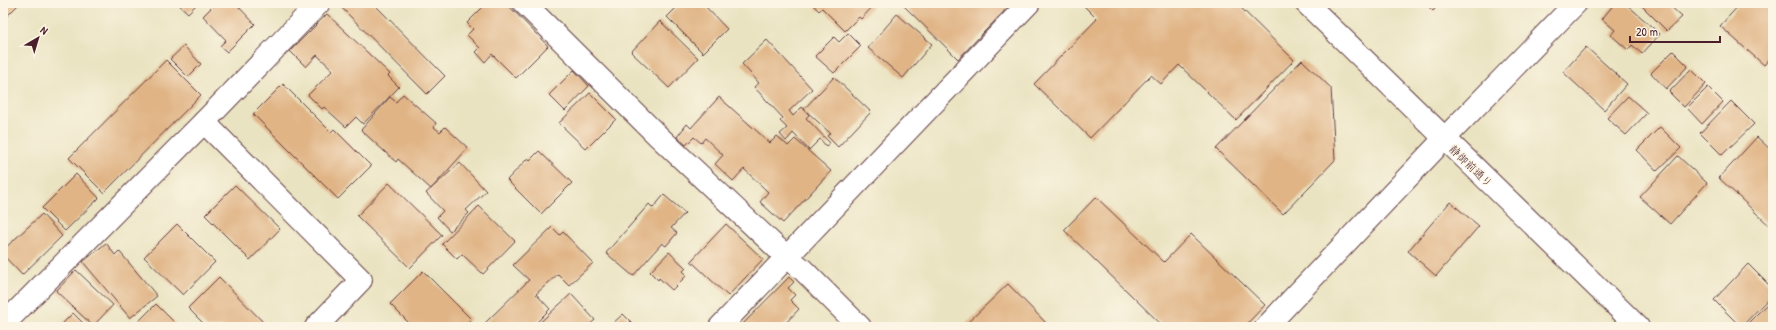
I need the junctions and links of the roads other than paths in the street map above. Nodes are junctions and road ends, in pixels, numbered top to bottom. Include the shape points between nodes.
1 (319, 3) edge
2 (524, 3) edge
3 (1029, 3) edge
4 (1306, 3) edge
5 (1576, 3) edge
6 (204, 122) junction
7 (1444, 139) junction
8 (788, 257) junction
9 (3, 325) edge
10 (316, 327) edge
11 (720, 327) edge
12 (860, 327) edge
13 (1266, 327) edge
14 (1638, 327) edge

1 - 6 street
2 - 8 street via 657,135
3 - 8 street
4 - 7 street, 静御前通り
5 - 7 street
6 - 9 street
6 - 10 street via 361,280
7 - 13 street
7 - 14 street, 静御前通り
8 - 11 street
8 - 12 street

